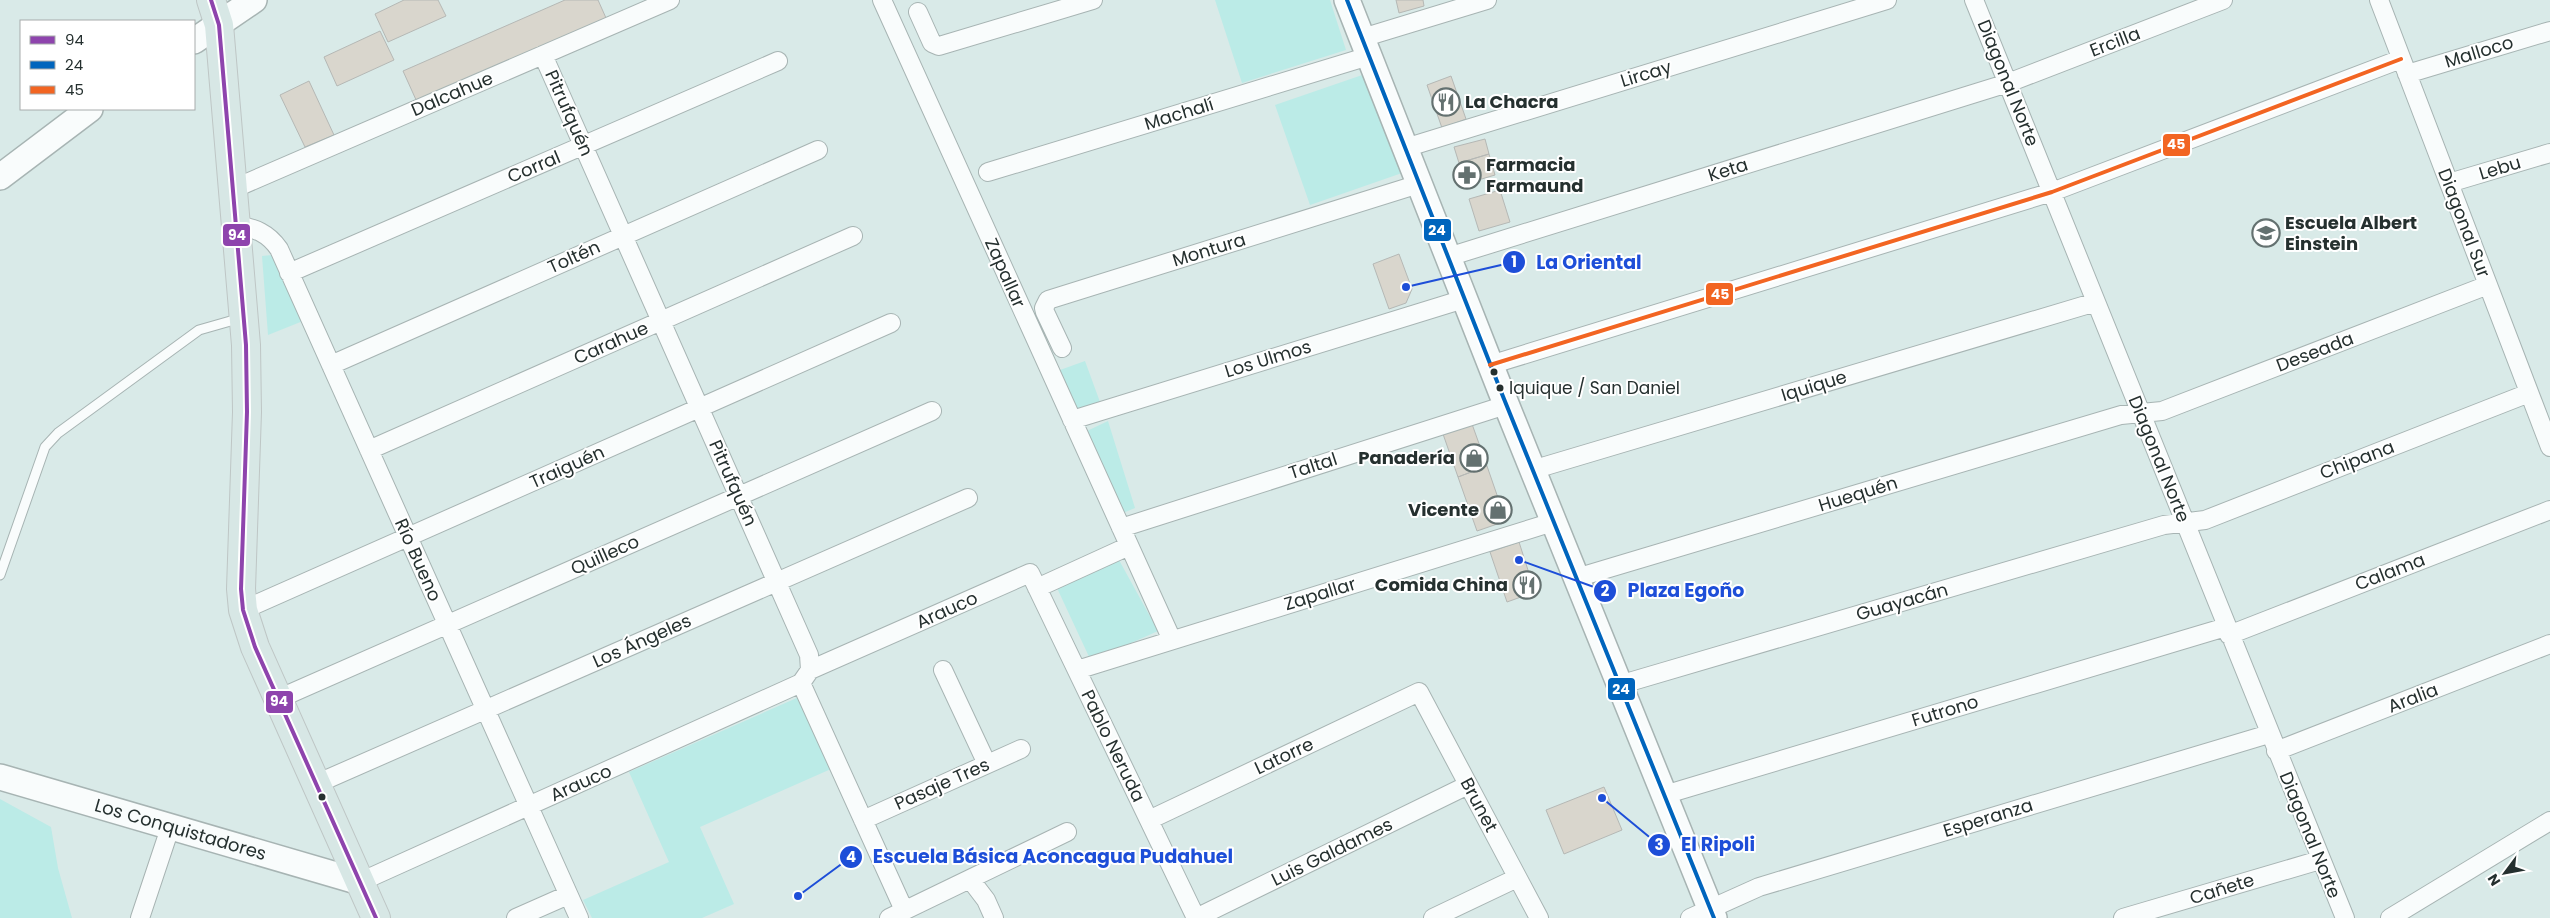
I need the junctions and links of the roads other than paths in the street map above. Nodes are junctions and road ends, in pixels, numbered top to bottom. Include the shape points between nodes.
1 (254, 0) edge
2 (670, 0) edge
3 (882, 0) edge
4 (1093, 0) edge
5 (1347, 0) edge
6 (1487, 0) edge
7 (1887, 0) edge
8 (1974, 0) edge
9 (2223, 0) edge
10 (2379, 0) edge
11 (215, 12) edge
12 (918, 12) dead end
13 (2550, 31) edge
14 (195, 40) edge
15 (1365, 47) junction
16 (543, 55) junction
17 (778, 61) dead end
18 (2404, 67) junction
19 (2008, 83) junction
20 (89, 110) edge
21 (584, 146) junction
22 (1405, 148) junction
23 (818, 150) dead end
24 (2550, 153) edge
25 (988, 172) dead end
26 (0, 176) edge
27 (1419, 184) junction
28 (2449, 184) junction
29 (233, 189) junction
30 (2052, 192) junction
31 (236, 226) junction
32 (623, 236) junction
33 (853, 236) dead end
34 (1448, 257) junction
35 (290, 273) junction
36 (2488, 285) junction
37 (1464, 298) junction
38 (2096, 302) junction
39 (244, 318) junction
40 (661, 321) junction
41 (891, 324) dead end
42 (1062, 348) dead end
43 (331, 365) junction
44 (1490, 365) junction
45 (2529, 393) junction
46 (1506, 405) junction
47 (700, 408) junction
48 (932, 411) dead end
49 (2140, 413) junction
50 (1072, 420) junction
51 (2550, 447) edge
52 (369, 450) junction
53 (1532, 470) junction
54 (739, 496) junction
55 (968, 498) dead end
56 (2550, 510) edge
57 (1553, 522) junction
58 (2184, 523) junction
59 (1121, 528) junction
60 (408, 537) junction
61 (1130, 546) junction
62 (0, 575) edge
63 (1576, 578) junction
64 (1034, 581) junction
65 (777, 582) junction
66 (243, 610) junction
67 (447, 625) junction
68 (2228, 631) junction
69 (1172, 640) junction
70 (2550, 644) edge
71 (943, 670) dead end
72 (1077, 670) junction
73 (805, 677) junction
74 (1619, 684) junction
75 (1419, 692) joint
76 (278, 699) junction
77 (486, 710) junction
78 (2269, 734) junction
79 (1021, 749) dead end
80 (2276, 751) junction
81 (987, 764) junction
82 (0, 776) edge
83 (316, 784) junction
84 (1468, 785) junction
85 (1664, 795) junction
86 (529, 806) junction
87 (863, 820) junction
88 (1149, 820) junction
89 (2550, 821) edge
90 (170, 826) junction
91 (1067, 832) dead end
92 (2320, 860) junction
93 (1518, 878) junction
94 (970, 879) junction
95 (360, 882) junction
96 (568, 895) junction
97 (897, 914) edge
98 (1704, 915) edge
99 (140, 918) edge
100 (376, 918) edge
101 (516, 918) edge
102 (579, 918) edge
103 (994, 918) edge
104 (1196, 918) edge
105 (1433, 918) edge
106 (1539, 918) edge
107 (2123, 918) edge
108 (2345, 918) edge
109 (2390, 918) edge

1 - 11 street
2 - 16 street, Dalcahue
3 - 50 street, Zapallar
4 - 12 street via 939,46 932,43
5 - 15 street
6 - 15 street, Machalí
7 - 22 street, Lircay
8 - 19 street, Diagonal Norte
9 - 19 street, Ercilla
10 - 18 street, Diagonal Sur
11 - 14 street
11 - 29 main road
13 - 18 street, Malloco
15 - 22 street
15 - 25 street, Machalí
16 - 21 street, Pitrufquén
16 - 29 street, Dalcahue
17 - 21 street, Corral
18 - 28 street, Diagonal Sur
18 - 30 street, Malloco
19 - 30 street, Diagonal Norte
19 - 34 street, Keta
20 - 26 street
21 - 32 street, Pitrufquén
21 - 35 street, Corral
22 - 27 street
23 - 32 street, Toltén
24 - 28 street, Lebu
27 - 34 street
27 - 42 street, Montura via 1048,300 1045,312
28 - 36 street, Diagonal Sur
29 - 31 main road
30 - 38 street, Diagonal Norte
30 - 44 street, Malloco
31 - 35 street, Río Bueno via 259,230 268,237 279,249
31 - 39 main road
32 - 40 street, Pitrufquén
32 - 43 street, Toltén
33 - 40 street, Carahue
34 - 37 street
35 - 43 street, Río Bueno
36 - 45 street, Diagonal Sur
36 - 49 street, Deseada via 2162,411
37 - 44 street
37 - 50 street, Los Ulmos
38 - 49 street, Diagonal Norte
38 - 53 street, Iquique
39 - 62 lane via 199,330 58,433 45,446
39 - 66 main road via 247,405 241,578
40 - 47 street, Pitrufquén
40 - 52 street, Carahue
41 - 47 street, Traiguén
43 - 52 street, Río Bueno
44 - 46 street
45 - 51 street, Diagonal Sur
45 - 58 street, Chipana via 2204,520
46 - 53 street
46 - 59 street, Taltal
47 - 54 street, Pitrufquén
47 - 60 street, Traiguén
48 - 54 street, Quilleco
49 - 58 street, Diagonal Norte
49 - 63 street, Huequén via 2121,415
50 - 59 street, Zapallar
52 - 60 street, Río Bueno
53 - 57 street
54 - 65 street, Pitrufquén
54 - 67 street, Quilleco
55 - 65 street, Los Ángeles
56 - 68 street, Calama
57 - 63 street
57 - 69 street, Zapallar
58 - 68 street, Diagonal Norte
58 - 74 street, Guayacán via 2164,525
59 - 61 street, Zapallar
60 - 66 street, Traiguén
60 - 67 street, Río Bueno
61 - 64 street
61 - 69 street, Zapallar
63 - 74 street
64 - 72 street, Pablo Neruda
64 - 73 street, Arauco
65 - 73 street, Pitrufquén via 809,655
65 - 77 street, Los Ángeles
66 - 76 main road
67 - 76 street, Quilleco
67 - 77 street, Río Bueno
68 - 78 street, Diagonal Norte
68 - 85 street, Futrono
69 - 72 street, Zapallar
70 - 80 street, Aralia
71 - 81 street
72 - 88 street, Pablo Neruda
73 - 86 street, Arauco
73 - 87 street, Pitrufquén
74 - 85 street
75 - 84 street, Brunet
75 - 88 street, Latorre
76 - 83 main road
77 - 83 street, Los Ángeles
77 - 86 street, Río Bueno
78 - 80 street, Diagonal Norte
78 - 98 street, Esperanza via 1759,887
79 - 81 street, Pasaje Tres
80 - 92 street, Diagonal Norte
81 - 87 street, Pasaje Tres
82 - 90 street, Los Conquistadores
83 - 95 main road
84 - 93 street, Brunet
84 - 104 street, Luis Galdames
85 - 98 street
86 - 95 street, Arauco
86 - 96 street, Río Bueno
87 - 97 street, Pitrufquén
88 - 104 street, Pablo Neruda
89 - 109 street
90 - 95 street, Los Conquistadores
90 - 99 street
91 - 94 street
92 - 107 street, Cañete
92 - 108 street, Diagonal Norte
93 - 105 street
93 - 106 street, Brunet
94 - 97 street
94 - 103 street via 986,900
95 - 100 main road
96 - 101 street
96 - 102 street, Río Bueno

